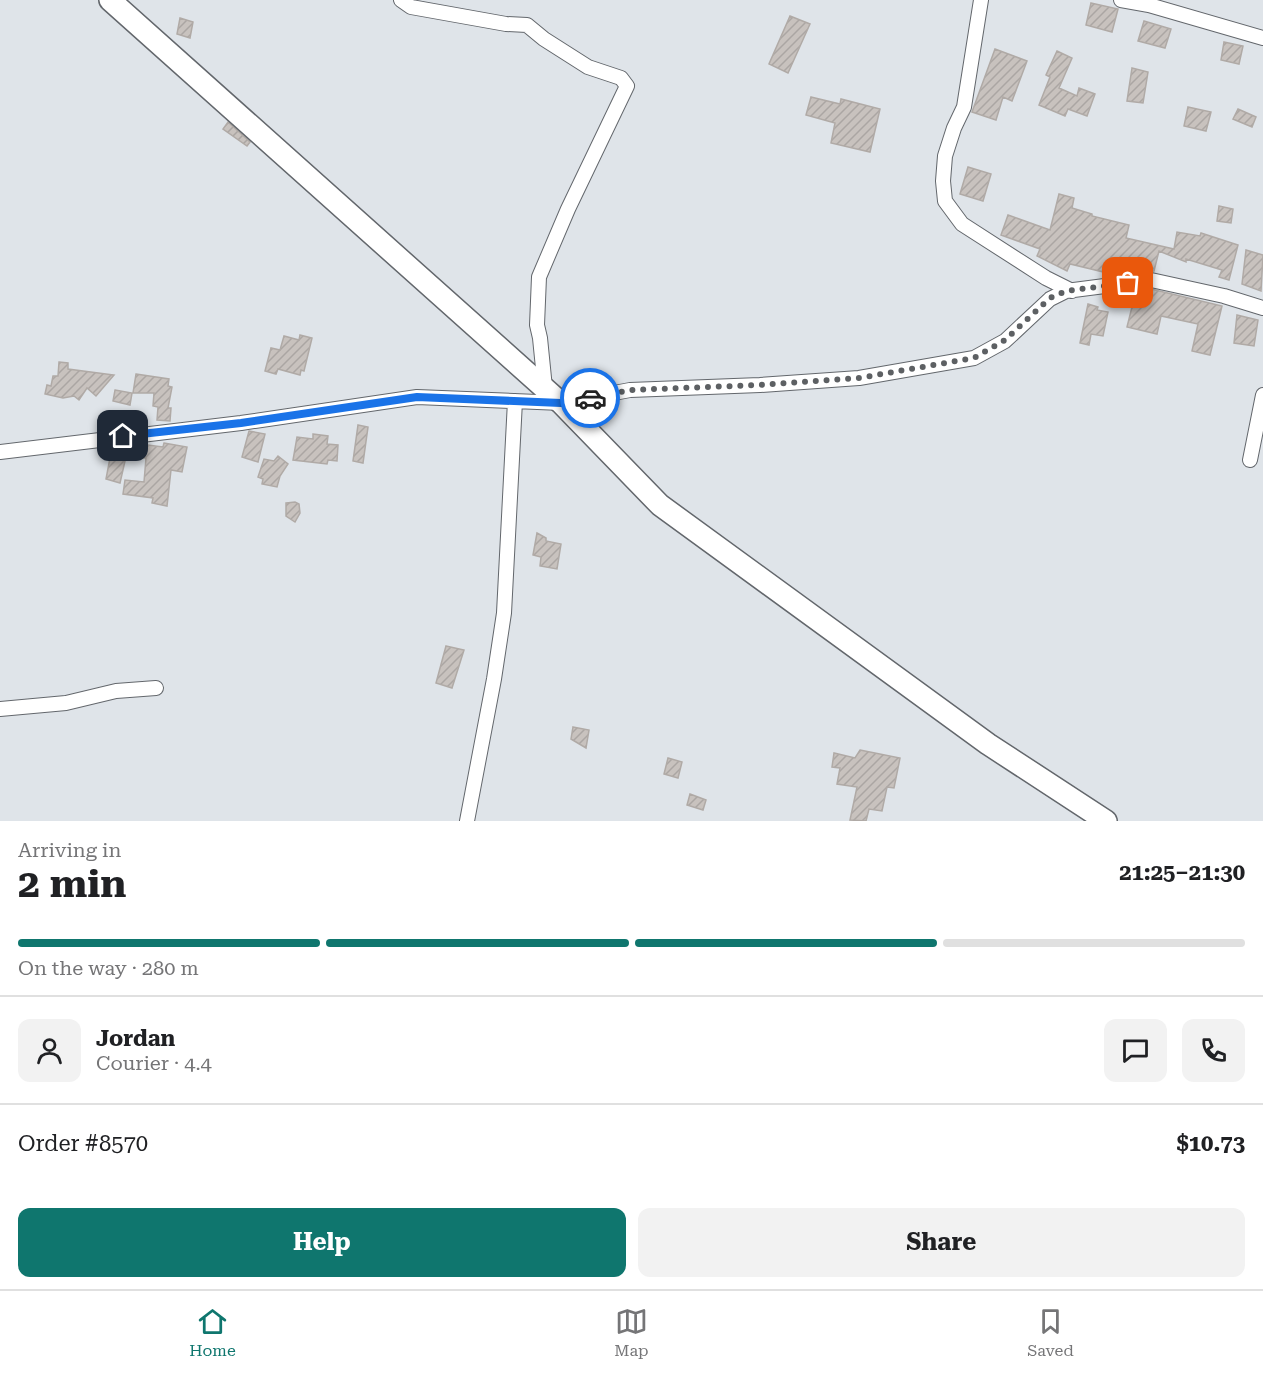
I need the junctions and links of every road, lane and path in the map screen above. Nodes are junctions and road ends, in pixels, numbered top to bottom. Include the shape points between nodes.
1 (110, 0) edge
2 (401, 0) edge
3 (981, 0) edge
4 (1121, 0) edge
5 (1263, 38) edge
6 (1072, 291) junction
7 (1263, 308) edge
8 (545, 388) junction
9 (1263, 395) edge
10 (515, 401) junction
11 (561, 403) junction
12 (0, 452) edge
13 (1250, 460) dead end
14 (156, 688) dead end
15 (0, 709) edge
16 (467, 821) edge
17 (1106, 821) edge

1 - 8 main road
2 - 8 street via 411,7 527,25 588,67 621,78 627,86 539,277 537,325
3 - 6 street via 964,107 945,156 945,201 962,224
4 - 5 street
6 - 7 street via 1151,280
6 - 11 street via 1050,298 1005,340 974,358 859,378 630,390
8 - 11 main road
9 - 13 street
10 - 11 street
10 - 12 street via 417,397
10 - 16 street via 504,613
11 - 17 main road via 660,505 988,744
14 - 15 street

